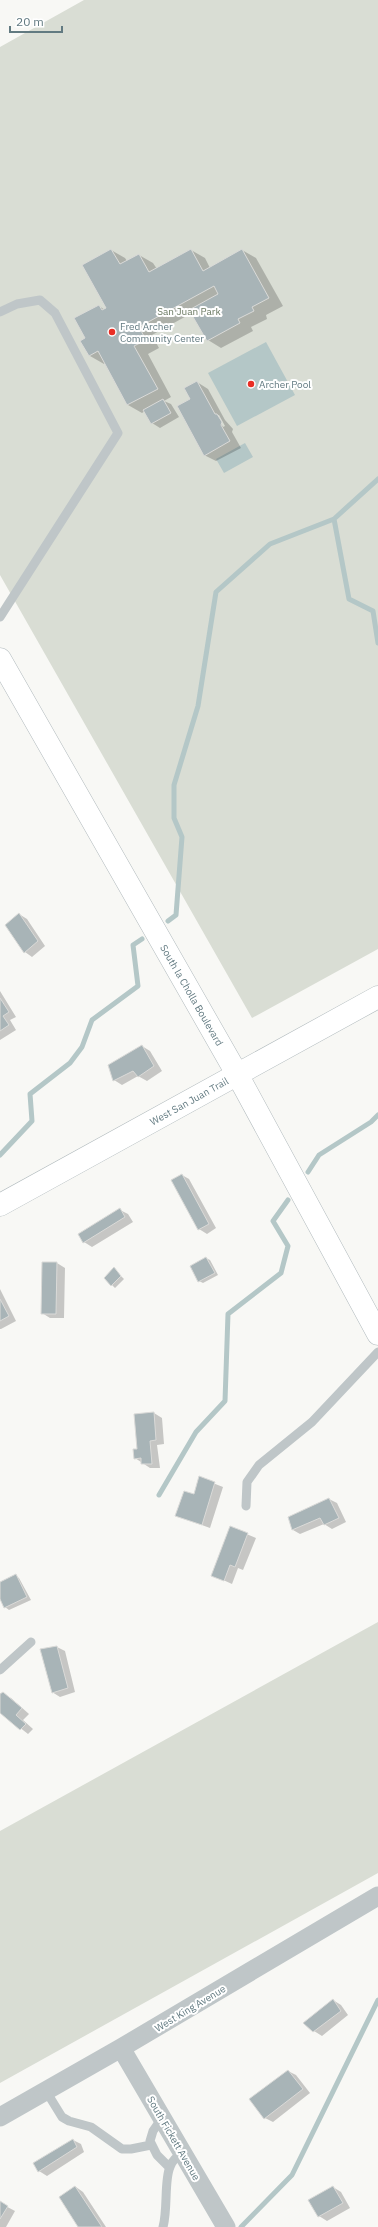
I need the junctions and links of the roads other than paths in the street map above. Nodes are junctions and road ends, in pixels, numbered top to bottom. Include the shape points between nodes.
1 (0, 312) edge
2 (0, 617) edge
3 (0, 659) edge
4 (378, 997) edge
5 (237, 1074) junction
6 (0, 1205) edge
7 (378, 1334) edge
8 (378, 1352) edge
9 (246, 1506) dead end
10 (31, 1642) dead end
11 (0, 1670) edge
12 (378, 1896) edge
13 (121, 2048) junction
14 (46, 2091) junction
15 (0, 2117) edge
16 (162, 2118) junction
17 (151, 2145) junction
18 (183, 2153) junction
19 (169, 2167) junction
20 (164, 2227) edge
21 (226, 2227) edge

1 - 2 lane via 17,304 40,300 54,313 118,433
3 - 5 main road, South la Cholla Boulevard
4 - 5 main road, West San Juan Trail
5 - 6 main road, West San Juan Trail
5 - 7 main road, South la Cholla Boulevard
8 - 9 lane via 312,1422 259,1465 247,1482
10 - 11 lane
12 - 13 street, West King Avenue
13 - 14 street, West King Avenue
13 - 16 street, South Fickett Avenue
14 - 15 street, West King Avenue
14 - 17 lane via 62,2117 91,2127 122,2149
16 - 17 lane via 153,2132
16 - 18 street, South Fickett Avenue
17 - 19 lane
18 - 19 lane via 175,2158
18 - 21 street, South Fickett Avenue
19 - 20 lane

